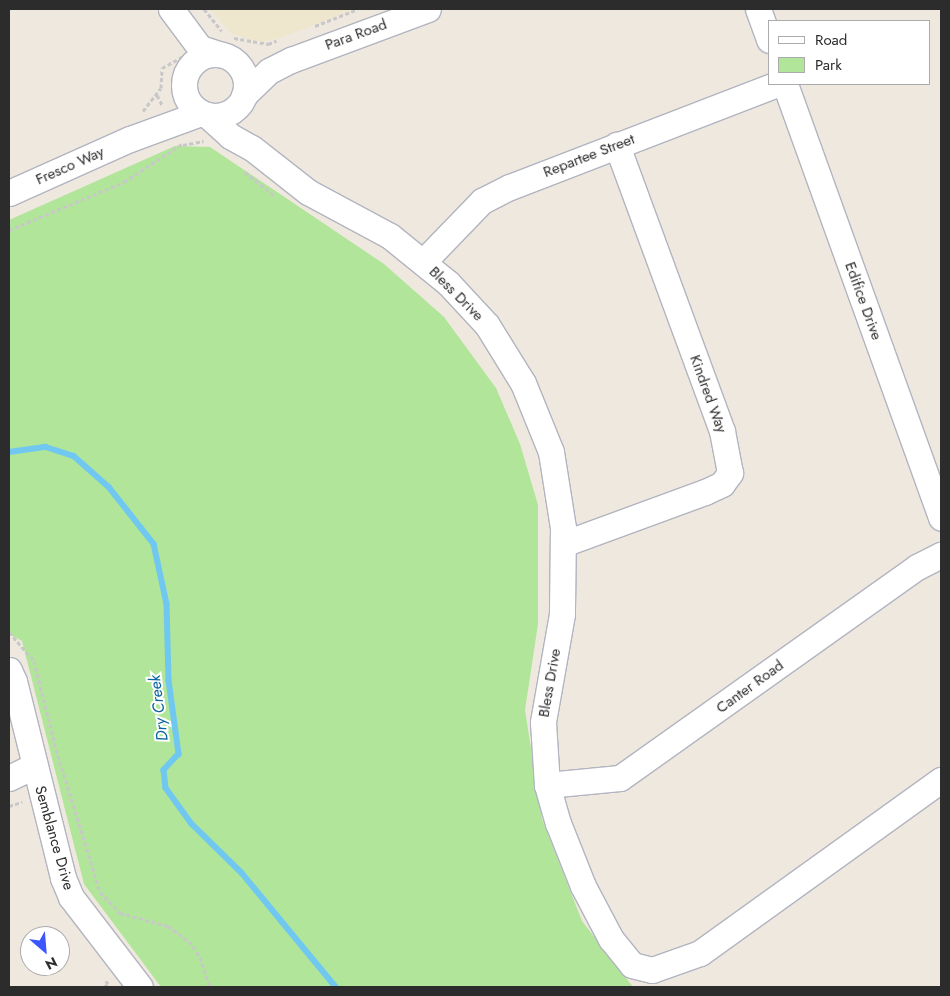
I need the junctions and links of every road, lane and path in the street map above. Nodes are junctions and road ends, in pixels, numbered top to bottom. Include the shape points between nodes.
1 (170, 9) edge
2 (204, 9) edge
3 (358, 9) edge
4 (428, 9) edge
5 (758, 9) edge
6 (768, 37) edge
7 (301, 44) junction
8 (224, 56) junction
9 (177, 75) junction
10 (774, 85) edge
11 (784, 85) edge
12 (242, 98) junction
13 (204, 114) junction
14 (173, 127) junction
15 (208, 142) dead end
16 (617, 145) junction
17 (245, 157) junction
18 (9, 193) edge
19 (280, 199) dead end
20 (9, 230) edge
21 (423, 262) junction
22 (941, 518) edge
23 (563, 544) junction
24 (941, 555) edge
25 (9, 632) edge
26 (9, 670) edge
27 (34, 766) junction
28 (9, 778) edge
29 (941, 780) edge
30 (547, 785) junction
31 (22, 802) dead end
32 (9, 806) edge
33 (140, 987) edge
34 (210, 987) edge

1 - 8 street via 200,48
1 - 9 street
2 - 7 path via 227,36 268,44
3 - 7 path
4 - 7 street, Para Road
5 - 6 street
7 - 8 street
7 - 12 street
8 - 9 street via 198,59
8 - 12 street via 244,74
9 - 13 street via 188,100
9 - 14 street, Fresco Way
9 - 14 path via 157,95
10 - 16 street, Repartee Street
11 - 22 street, Edifice Drive
12 - 13 street via 226,113
12 - 17 street via 240,114
13 - 14 street, Fresco Way
13 - 17 street, Bless Drive via 230,136
14 - 15 path
14 - 18 street, Fresco Way via 130,139
14 - 20 path via 124,182
16 - 21 street, Repartee Street via 482,201
16 - 23 street, Kindred Way via 722,431 730,472 722,484 705,492
17 - 19 path
17 - 21 street, Bless Drive via 390,236
21 - 23 street, Bless Drive via 448,282 487,325 524,384 551,452 558,479
23 - 30 street, Bless Drive via 562,614 543,722
24 - 30 street, Canter Road via 910,572 620,778
25 - 34 path via 34,661 56,749 100,892 120,912 168,926 189,941 200,957
26 - 27 street, Semblance Drive
27 - 28 street
27 - 33 street, Semblance Drive via 71,897
29 - 30 street, Bless Drive via 700,953 652,970 632,965 611,939 582,886
31 - 32 path

